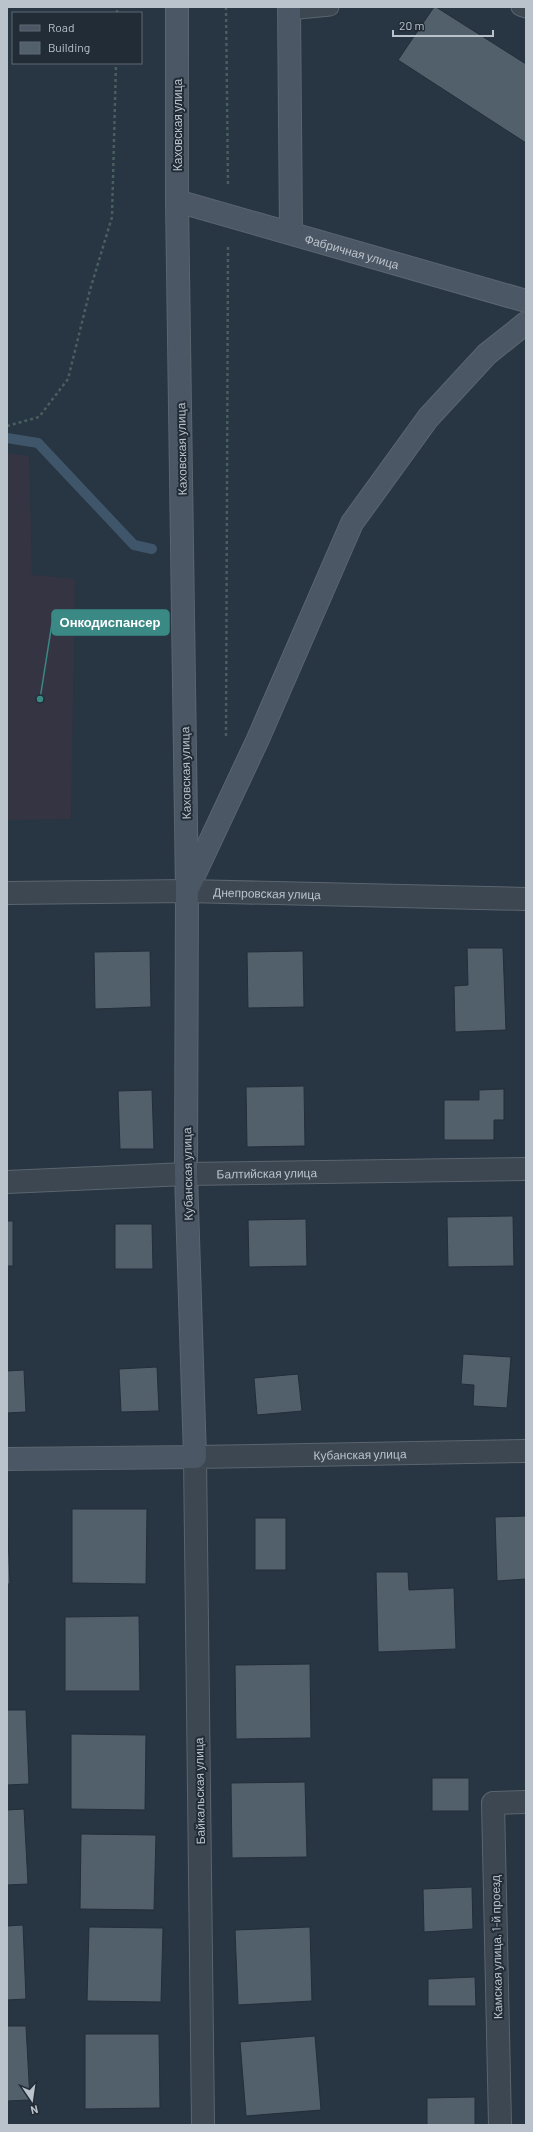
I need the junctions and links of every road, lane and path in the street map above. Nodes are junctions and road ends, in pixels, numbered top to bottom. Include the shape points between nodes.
1 (177, 7) edge
2 (226, 7) edge
3 (330, 7) edge
4 (520, 7) edge
5 (289, 9) edge
6 (526, 10) edge
7 (116, 64) edge
8 (228, 188) dead end
9 (177, 201) junction
10 (291, 232) junction
11 (228, 243) dead end
12 (526, 300) edge
13 (526, 324) edge
14 (7, 426) edge
15 (226, 740) dead end
16 (187, 891) junction
17 (7, 893) edge
18 (526, 899) edge
19 (526, 1169) edge
20 (186, 1174) junction
21 (7, 1182) edge
22 (526, 1451) edge
23 (195, 1456) junction
24 (7, 1459) edge
25 (526, 1802) edge
26 (203, 2125) edge
27 (500, 2125) edge

1 - 9 street, Каховская улица
2 - 8 path
3 - 5 lane
4 - 6 lane
5 - 10 street
7 - 14 path via 112,217 90,290 68,379 39,417
9 - 10 street, Фабричная улица
9 - 16 street, Каховская улица
10 - 12 street, Фабричная улица
11 - 15 path
13 - 16 street via 487,354 428,418 352,523 258,739
16 - 17 street, Днепровская улица
16 - 18 street, Днепровская улица
16 - 20 street, Кубанская улица
19 - 20 street, Балтийская улица
20 - 21 street, Балтийская улица
20 - 23 street, Кубанская улица
22 - 23 street, Кубанская улица
23 - 24 street, Кубанская улица
23 - 26 street, Байкальская улица
25 - 27 street, Камская улица, 1-й проезд via 493,1803

